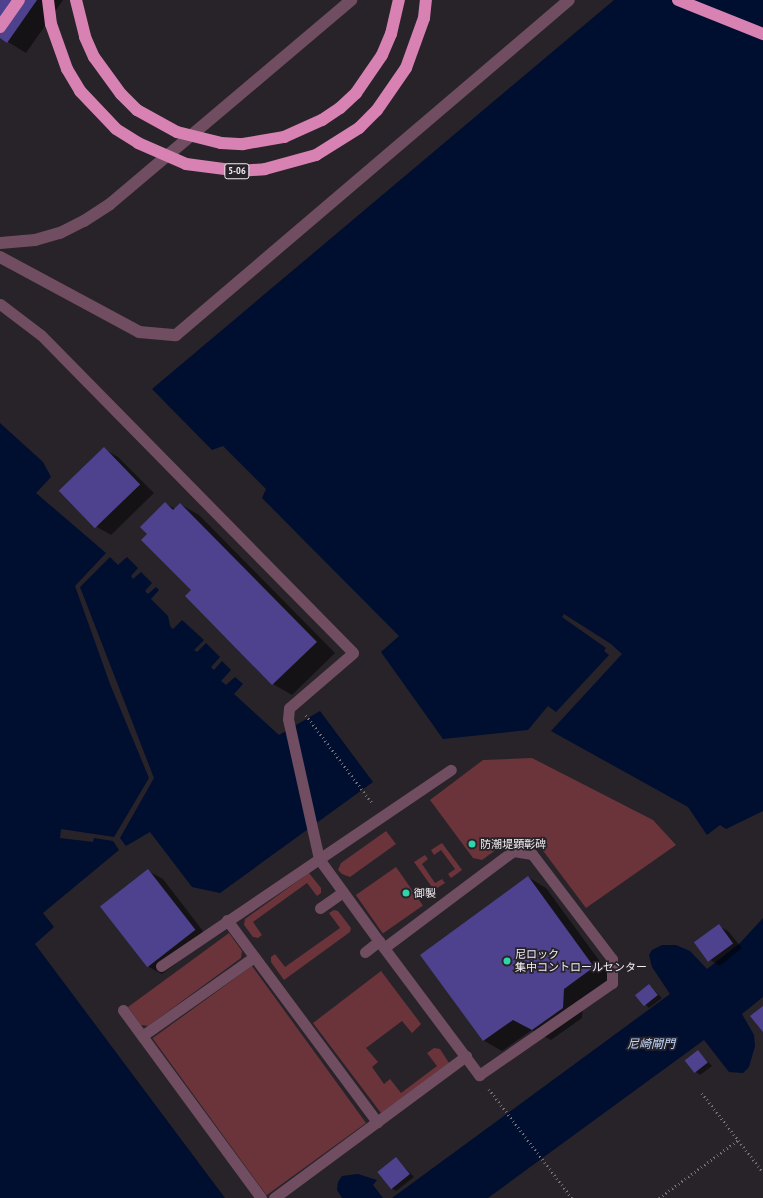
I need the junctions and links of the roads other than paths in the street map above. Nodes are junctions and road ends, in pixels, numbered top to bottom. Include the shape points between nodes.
1 (19, 0) edge
2 (48, 0) edge
3 (76, 0) edge
4 (351, 0) edge
5 (399, 0) edge
6 (426, 0) edge
7 (569, 0) edge
8 (678, 0) edge
9 (0, 27) edge
10 (763, 34) edge
11 (0, 243) edge
12 (0, 257) edge
13 (0, 304) edge
14 (451, 770) dead end
15 (319, 860) junction
16 (343, 892) junction
17 (320, 908) dead end
18 (227, 920) junction
19 (381, 944) junction
20 (365, 952) dead end
21 (254, 956) junction
22 (161, 966) dead end
23 (124, 1010) dead end
24 (142, 1036) junction
25 (466, 1056) junction
26 (376, 1122) junction
27 (261, 1198) edge
28 (274, 1198) edge

1 - 9 highway
2 - 6 highway, 5-06, bridge via 51,24 67,69 80,91 116,129 138,144 180,162 239,171 265,169 310,157 337,144 359,128 377,110 406,68 424,18
3 - 5 highway, bridge via 85,37 94,57 121,94 137,110 177,132 221,143 242,144 284,137 322,120 340,108 360,87 382,55 391,34
4 - 11 street via 110,204 60,233 35,240
7 - 12 street via 176,335 138,332
8 - 10 highway
13 - 15 lane via 41,334 353,653 289,708 289,725
14 - 15 lane
15 - 16 lane
15 - 18 lane
16 - 17 lane
16 - 19 lane
18 - 21 lane
18 - 22 lane
19 - 20 lane
19 - 25 lane
19 - 25 lane via 513,851 532,854 612,959 612,983 482,1080
21 - 24 lane
21 - 26 lane
23 - 24 lane
24 - 27 lane
25 - 26 lane
26 - 28 lane

